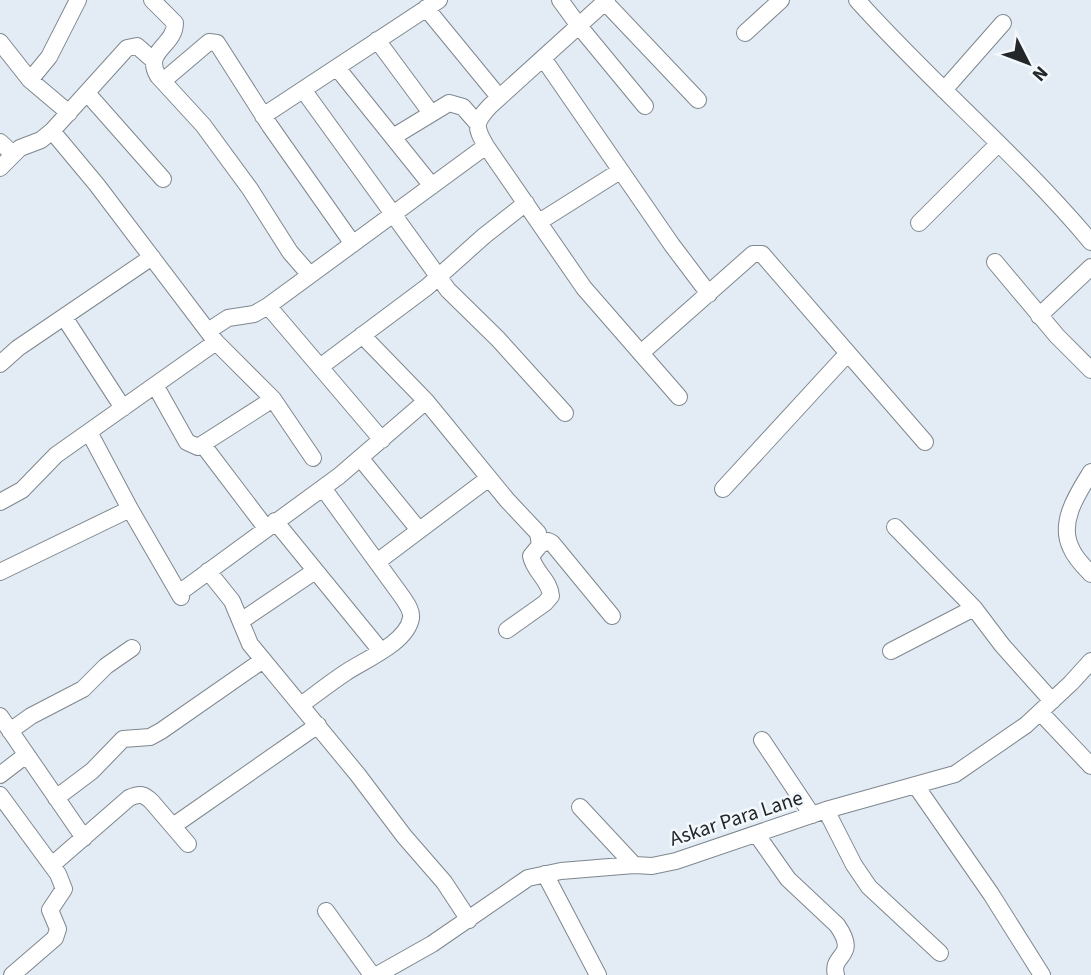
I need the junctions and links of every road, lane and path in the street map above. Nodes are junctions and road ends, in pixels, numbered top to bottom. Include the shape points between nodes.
1 (78, 0) edge
2 (152, 0) edge
3 (560, 0) edge
4 (781, 0) edge
5 (857, 0) edge
6 (606, 1) edge
7 (432, 4) edge
8 (1003, 23) dead end
9 (579, 26) junction
10 (745, 33) dead end
11 (377, 40) junction
12 (0, 42) edge
13 (543, 58) junction
14 (153, 60) junction
15 (6, 62) edge
16 (338, 69) junction
17 (30, 80) junction
18 (163, 81) junction
19 (944, 90) junction
20 (304, 91) junction
21 (87, 93) junction
22 (499, 97) junction
23 (698, 100) dead end
24 (645, 106) dead end
25 (69, 113) junction
26 (431, 113) junction
27 (264, 116) junction
28 (477, 123) junction
29 (52, 131) junction
30 (393, 136) junction
31 (0, 142) edge
32 (998, 144) junction
33 (486, 146) junction
34 (13, 154) junction
35 (0, 168) edge
36 (620, 171) junction
37 (163, 178) dead end
38 (432, 186) junction
39 (526, 203) junction
40 (392, 215) junction
41 (539, 222) junction
42 (919, 223) dead end
43 (1088, 234) edge
44 (352, 244) junction
45 (152, 257) junction
46 (995, 262) dead end
47 (1091, 267) edge
48 (310, 275) junction
49 (439, 278) junction
50 (709, 294) junction
51 (268, 306) junction
52 (1039, 316) junction
53 (64, 317) junction
54 (362, 335) junction
55 (212, 337) junction
56 (641, 353) junction
57 (848, 353) junction
58 (0, 364) edge
59 (320, 367) junction
60 (1091, 370) edge
61 (155, 385) junction
62 (679, 397) dead end
63 (273, 399) junction
64 (426, 401) junction
65 (123, 408) junction
66 (565, 413) dead end
67 (89, 432) junction
68 (382, 440) junction
69 (925, 443) dead end
70 (203, 445) junction
71 (313, 458) dead end
72 (361, 459) junction
73 (1091, 472) edge
74 (489, 478) junction
75 (323, 488) junction
76 (723, 489) dead end
77 (0, 502) edge
78 (130, 509) junction
79 (271, 524) junction
80 (895, 527) dead end
81 (419, 530) junction
82 (540, 545) junction
83 (377, 562) junction
84 (208, 571) junction
85 (315, 571) junction
86 (0, 572) edge
87 (1091, 573) edge
88 (974, 608) junction
89 (612, 616) dead end
90 (240, 621) junction
91 (507, 630) dead end
92 (132, 648) dead end
93 (381, 651) junction
94 (891, 651) dead end
95 (263, 660) junction
96 (1091, 661) edge
97 (301, 705) junction
98 (1046, 706) junction
99 (0, 716) edge
100 (318, 725) junction
101 (10, 731) junction
102 (762, 740) dead end
103 (26, 755) junction
104 (1091, 766) edge
105 (0, 775) edge
106 (916, 786) junction
107 (0, 795) edge
108 (55, 798) junction
109 (580, 807) dead end
110 (819, 812) junction
111 (173, 826) junction
112 (757, 835) junction
113 (84, 838) junction
114 (188, 844) dead end
115 (52, 865) junction
116 (634, 865) junction
117 (545, 874) junction
118 (326, 911) dead end
119 (469, 920) junction
120 (940, 953) dead end
121 (12, 975) edge
122 (375, 975) edge
123 (598, 975) edge
124 (836, 975) edge
125 (1042, 975) edge

1 - 17 street via 55,46
2 - 14 street via 175,23 175,31
3 - 9 street
4 - 10 street
5 - 19 street
6 - 9 street
6 - 23 street
7 - 11 street
7 - 22 street
8 - 19 street
9 - 13 street
9 - 24 street
11 - 16 street
11 - 26 street
12 - 15 street
13 - 22 street
13 - 36 street
14 - 18 street
14 - 21 street via 133,45
15 - 17 street
16 - 20 street
16 - 30 street
17 - 25 street
18 - 27 street via 213,41
18 - 48 street via 233,165
19 - 32 street
20 - 27 street
20 - 40 street
21 - 25 street
21 - 37 street
22 - 28 street
25 - 29 street
26 - 28 street via 455,103
26 - 30 street
27 - 44 street
28 - 33 street
29 - 34 street
29 - 45 street
30 - 38 street
31 - 34 street
32 - 42 street
32 - 43 street
33 - 38 street
33 - 39 street
34 - 35 street
36 - 41 street
36 - 50 street
38 - 40 street
39 - 41 street
39 - 49 street
40 - 44 street
40 - 49 street
41 - 56 street via 584,288
44 - 48 street
45 - 53 street
45 - 55 street
46 - 52 street
47 - 52 street
48 - 51 street
49 - 54 street
49 - 66 street
50 - 56 street
50 - 57 street via 753,254 762,254
51 - 55 street via 254,314 228,318
51 - 59 street
52 - 60 street
53 - 58 street
53 - 65 street
54 - 59 street
54 - 64 street
55 - 61 street
55 - 63 street
56 - 62 street
57 - 69 street
57 - 76 street
59 - 68 street
61 - 65 street
61 - 70 street via 187,442
63 - 70 street
63 - 71 street
64 - 68 street
64 - 74 street
65 - 67 street
67 - 77 street via 49,461 22,490
67 - 78 street
68 - 72 street
70 - 79 street
72 - 75 street
72 - 81 street
73 - 87 street via 1067,524 1070,548
74 - 81 street
74 - 82 street via 538,533
75 - 79 street
75 - 83 street
78 - 84 street via 180,595
78 - 86 street
79 - 84 street
79 - 85 street
80 - 88 street
81 - 83 street
82 - 89 street via 552,543
82 - 91 street via 532,562 547,581 551,596
83 - 93 street via 404,598 411,619 405,631
84 - 90 street via 232,601
85 - 90 street
85 - 93 street
88 - 94 street
88 - 98 street
90 - 95 street
92 - 101 street via 83,689
93 - 97 street
95 - 97 street
95 - 108 street via 161,731 150,737 123,739 100,764
96 - 98 street, Askar Para Lane
97 - 100 street
98 - 104 street
98 - 106 street, Askar Para Lane via 955,774
99 - 101 street
100 - 111 street
100 - 119 street
101 - 103 street
102 - 110 street
103 - 105 street
103 - 108 street
106 - 110 street, Askar Para Lane
106 - 125 street
107 - 115 street
108 - 113 street
109 - 116 street
110 - 112 street, Askar Para Lane
110 - 120 street via 869,887
111 - 113 street via 152,802 137,794
111 - 114 street
112 - 116 street, Askar Para Lane via 676,861
112 - 124 street via 788,879 844,935 848,944 836,963
113 - 115 street
115 - 121 street via 64,889 50,910 58,929 55,937
116 - 117 street, Askar Para Lane
117 - 119 street, Askar Para Lane via 528,878
117 - 123 street
118 - 122 street
119 - 122 street, Askar Para Lane

